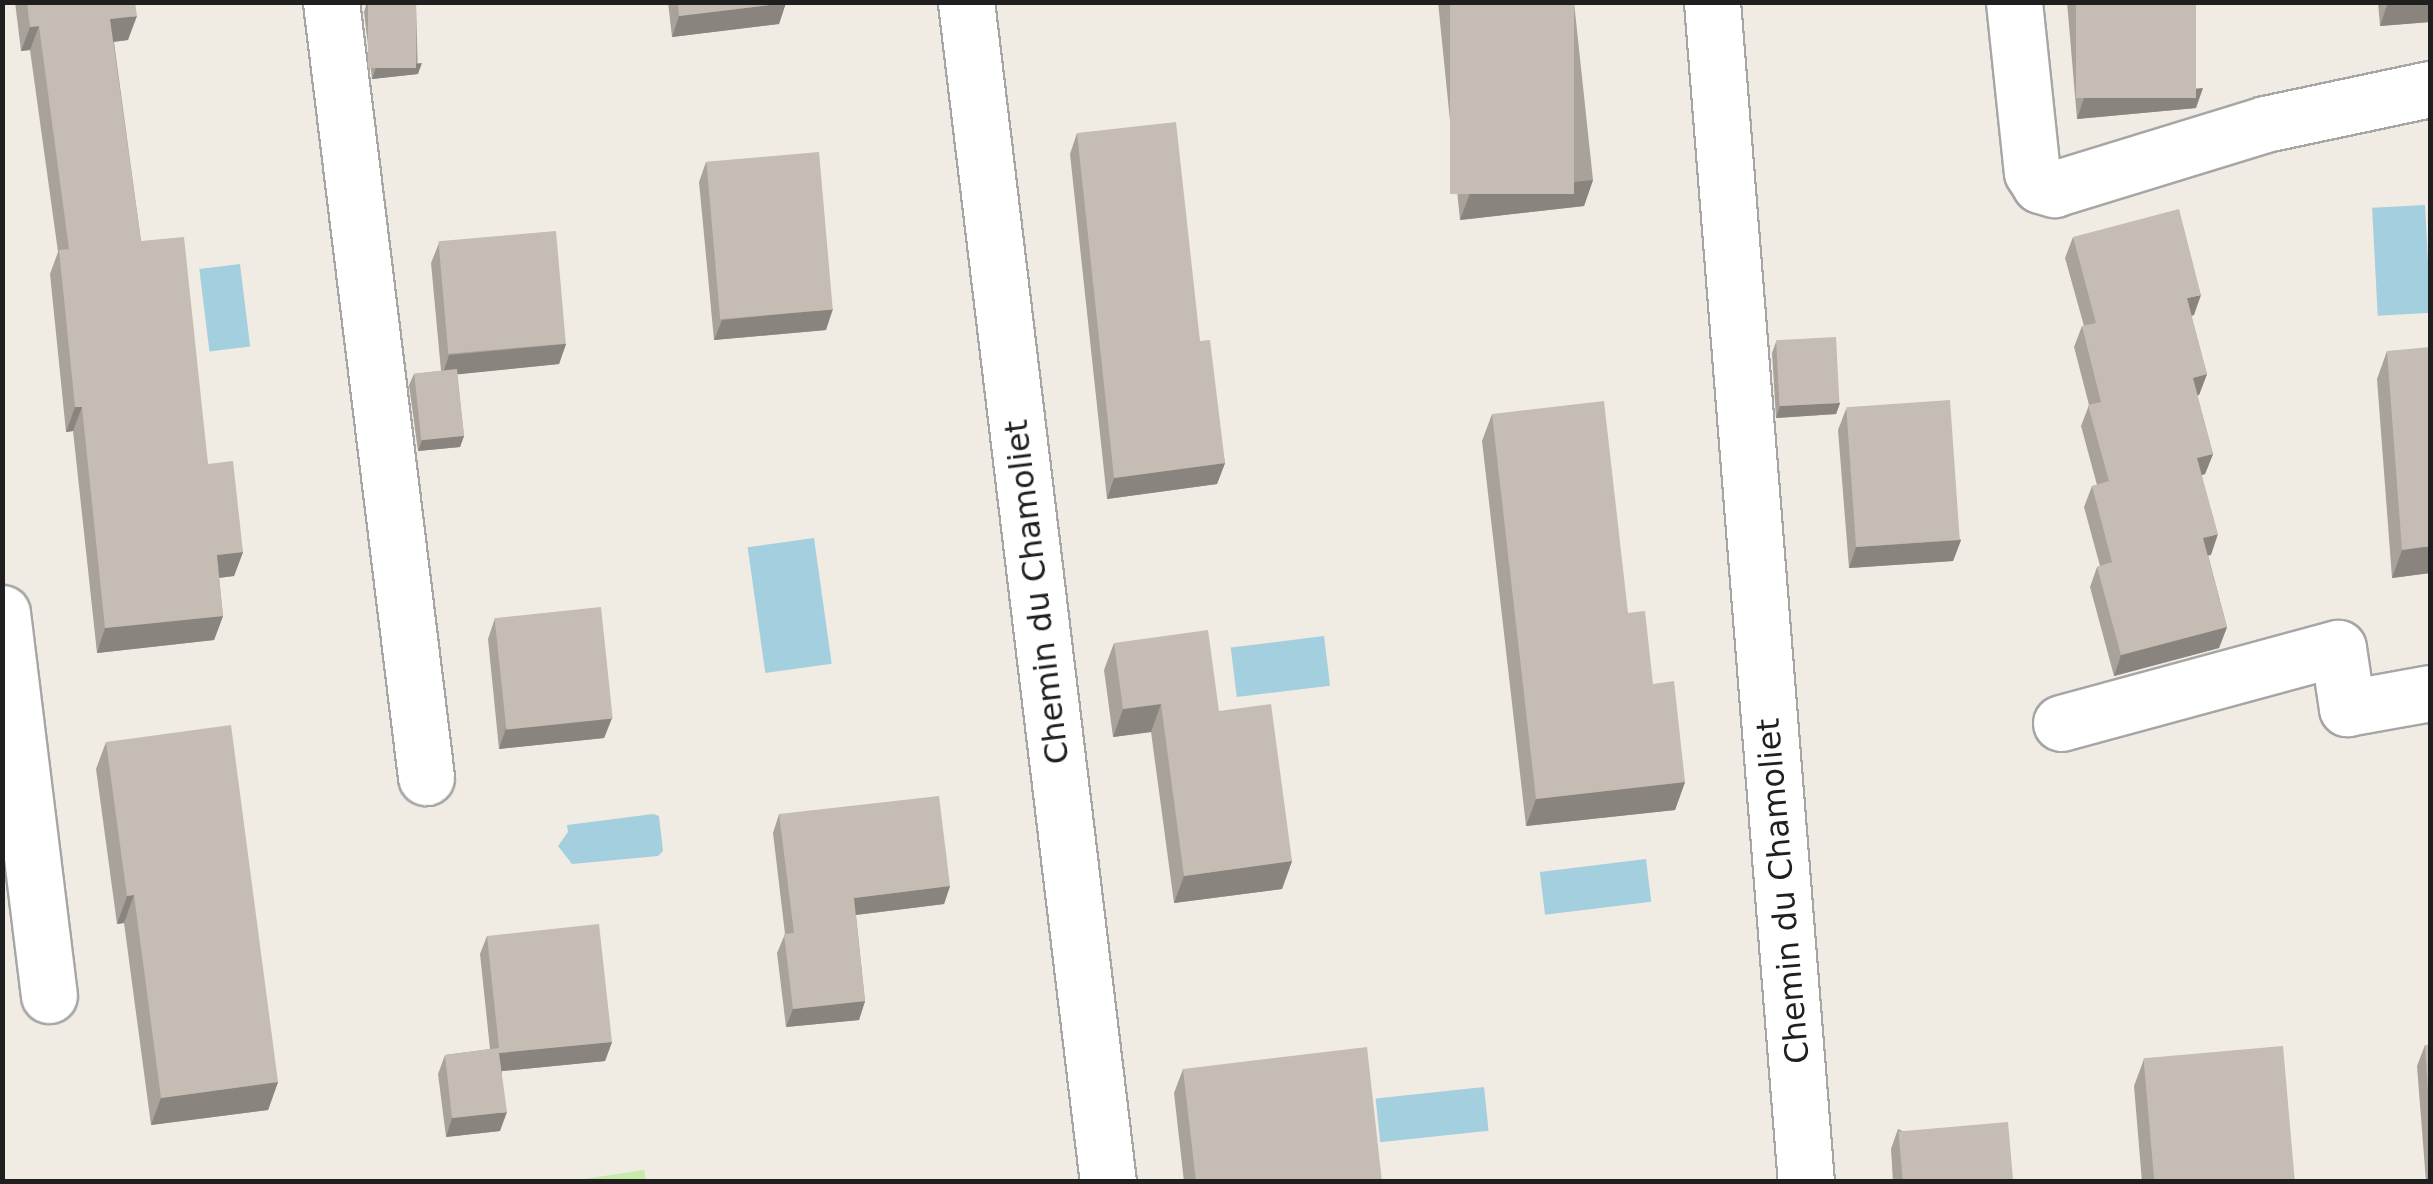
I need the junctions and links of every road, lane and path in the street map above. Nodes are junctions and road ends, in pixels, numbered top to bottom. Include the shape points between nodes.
1 (331, 2) edge
2 (966, 2) edge
3 (1712, 2) edge
4 (2014, 2) edge
5 (2430, 89) edge
6 (2, 613) edge
7 (2430, 693) edge
8 (2062, 723) dead end
9 (426, 778) dead end
10 (49, 995) dead end
11 (1108, 1182) edge
12 (1806, 1182) edge

1 - 9 street
2 - 11 street, Chemin du Chamoliet
3 - 12 street, Chemin du Chamoliet
4 - 5 street via 2032,172 2040,185 2054,189 2266,124
6 - 10 street
7 - 8 street via 2347,708 2338,648

